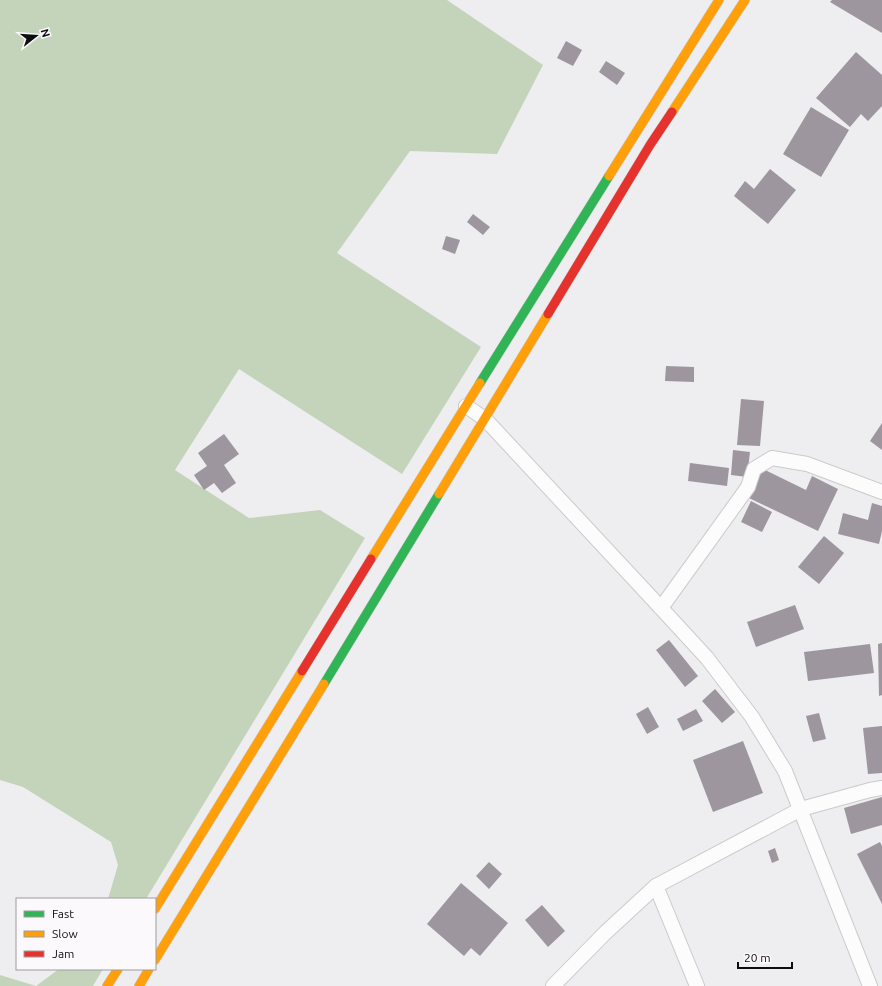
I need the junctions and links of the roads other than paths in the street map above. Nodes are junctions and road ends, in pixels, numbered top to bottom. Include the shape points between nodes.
1 (719, 0) edge
2 (745, 0) edge
3 (466, 406) junction
4 (485, 419) junction
5 (882, 492) edge
6 (661, 608) junction
7 (882, 788) edge
8 (801, 809) junction
9 (656, 886) junction
10 (156, 907) edge
11 (156, 958) edge
12 (117, 970) edge
13 (148, 970) edge
14 (107, 986) edge
15 (139, 986) edge
16 (553, 986) edge
17 (697, 986) edge
18 (870, 986) edge

1 - 3 main road
2 - 4 main road via 650,145
3 - 4 street
3 - 10 main road
4 - 6 street
4 - 11 main road
5 - 6 street via 807,464 772,458 754,469 748,487
6 - 8 street via 707,658 752,717 785,771
7 - 8 street
8 - 9 street
8 - 18 street
9 - 16 street
9 - 17 street
12 - 14 main road
13 - 15 main road

